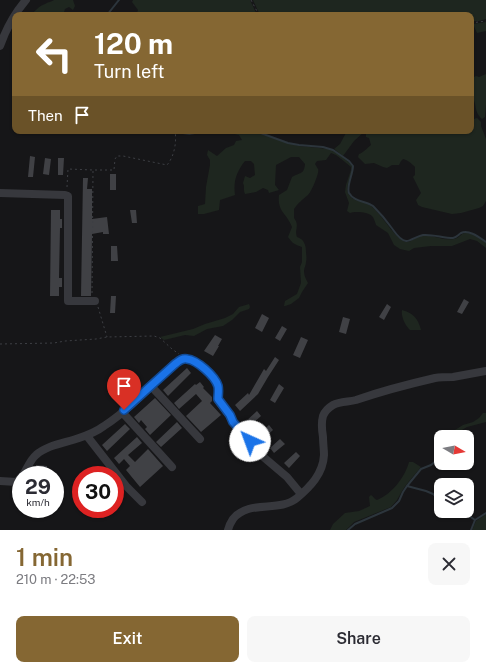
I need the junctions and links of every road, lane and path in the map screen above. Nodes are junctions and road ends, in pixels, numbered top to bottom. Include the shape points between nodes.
1 (26, 0) edge
2 (251, 0) edge
3 (15, 12) edge
4 (257, 12) edge
5 (12, 19) edge
6 (486, 21) edge
7 (474, 23) edge
8 (0, 46) edge
9 (175, 134) edge
10 (93, 170) junction
11 (0, 193) edge
12 (65, 195) junction
13 (95, 300) junction
14 (107, 337) junction
15 (0, 344) edge
16 (188, 359) junction
17 (486, 371) edge
18 (151, 386) junction
19 (122, 412) junction
20 (87, 436) junction
21 (200, 438) dead end
22 (28, 466) edge
23 (172, 467) dead end
24 (0, 481) edge
25 (12, 482) edge
26 (301, 494) junction
27 (142, 502) dead end
28 (228, 530) edge

1 - 3 street
2 - 4 path
5 - 8 street
6 - 7 path
9 - 10 path via 172,158 167,165 117,156 114,170
10 - 12 path via 68,169
10 - 13 path via 92,297
11 - 12 street
12 - 13 street via 68,196 68,301
13 - 14 path
14 - 15 path via 54,343
14 - 16 path via 154,336
16 - 18 street via 175,364
16 - 26 street via 201,365 213,378 218,387 218,399 254,449 287,477
17 - 26 street via 437,378 332,405 323,416 322,422 323,462 317,478
18 - 19 street
18 - 21 street
19 - 20 street
19 - 23 street
20 - 22 street via 41,451
20 - 27 street via 126,486
24 - 25 street
26 - 28 street via 289,503 242,511

